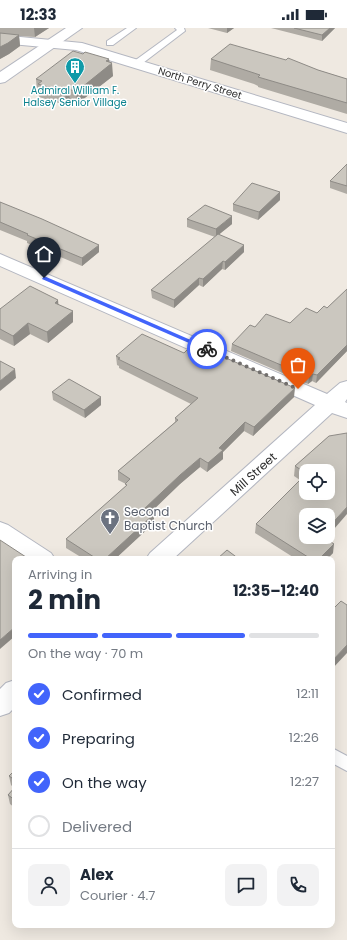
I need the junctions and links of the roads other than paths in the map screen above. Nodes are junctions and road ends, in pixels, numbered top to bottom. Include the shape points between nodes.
1 (75, 28) edge
2 (132, 28) edge
3 (179, 28) edge
4 (0, 39) edge
5 (110, 43) dead end
6 (52, 44) junction
7 (136, 64) junction
8 (0, 78) edge
9 (347, 128) edge
10 (0, 259) edge
11 (347, 388) edge
12 (339, 407) edge
13 (0, 531) edge
14 (38, 556) edge
15 (162, 556) edge
16 (12, 694) edge
17 (0, 705) edge
18 (335, 757) edge
19 (347, 764) edge

1 - 6 street
2 - 5 lane
3 - 7 lane via 181,31
4 - 6 street, North Perry Street
6 - 7 street, North Perry Street via 77,46
6 - 8 street
7 - 9 street, North Perry Street
10 - 12 street
11 - 12 street, Mill Street
12 - 15 street, Mill Street
13 - 14 street
16 - 17 street
18 - 19 lane

